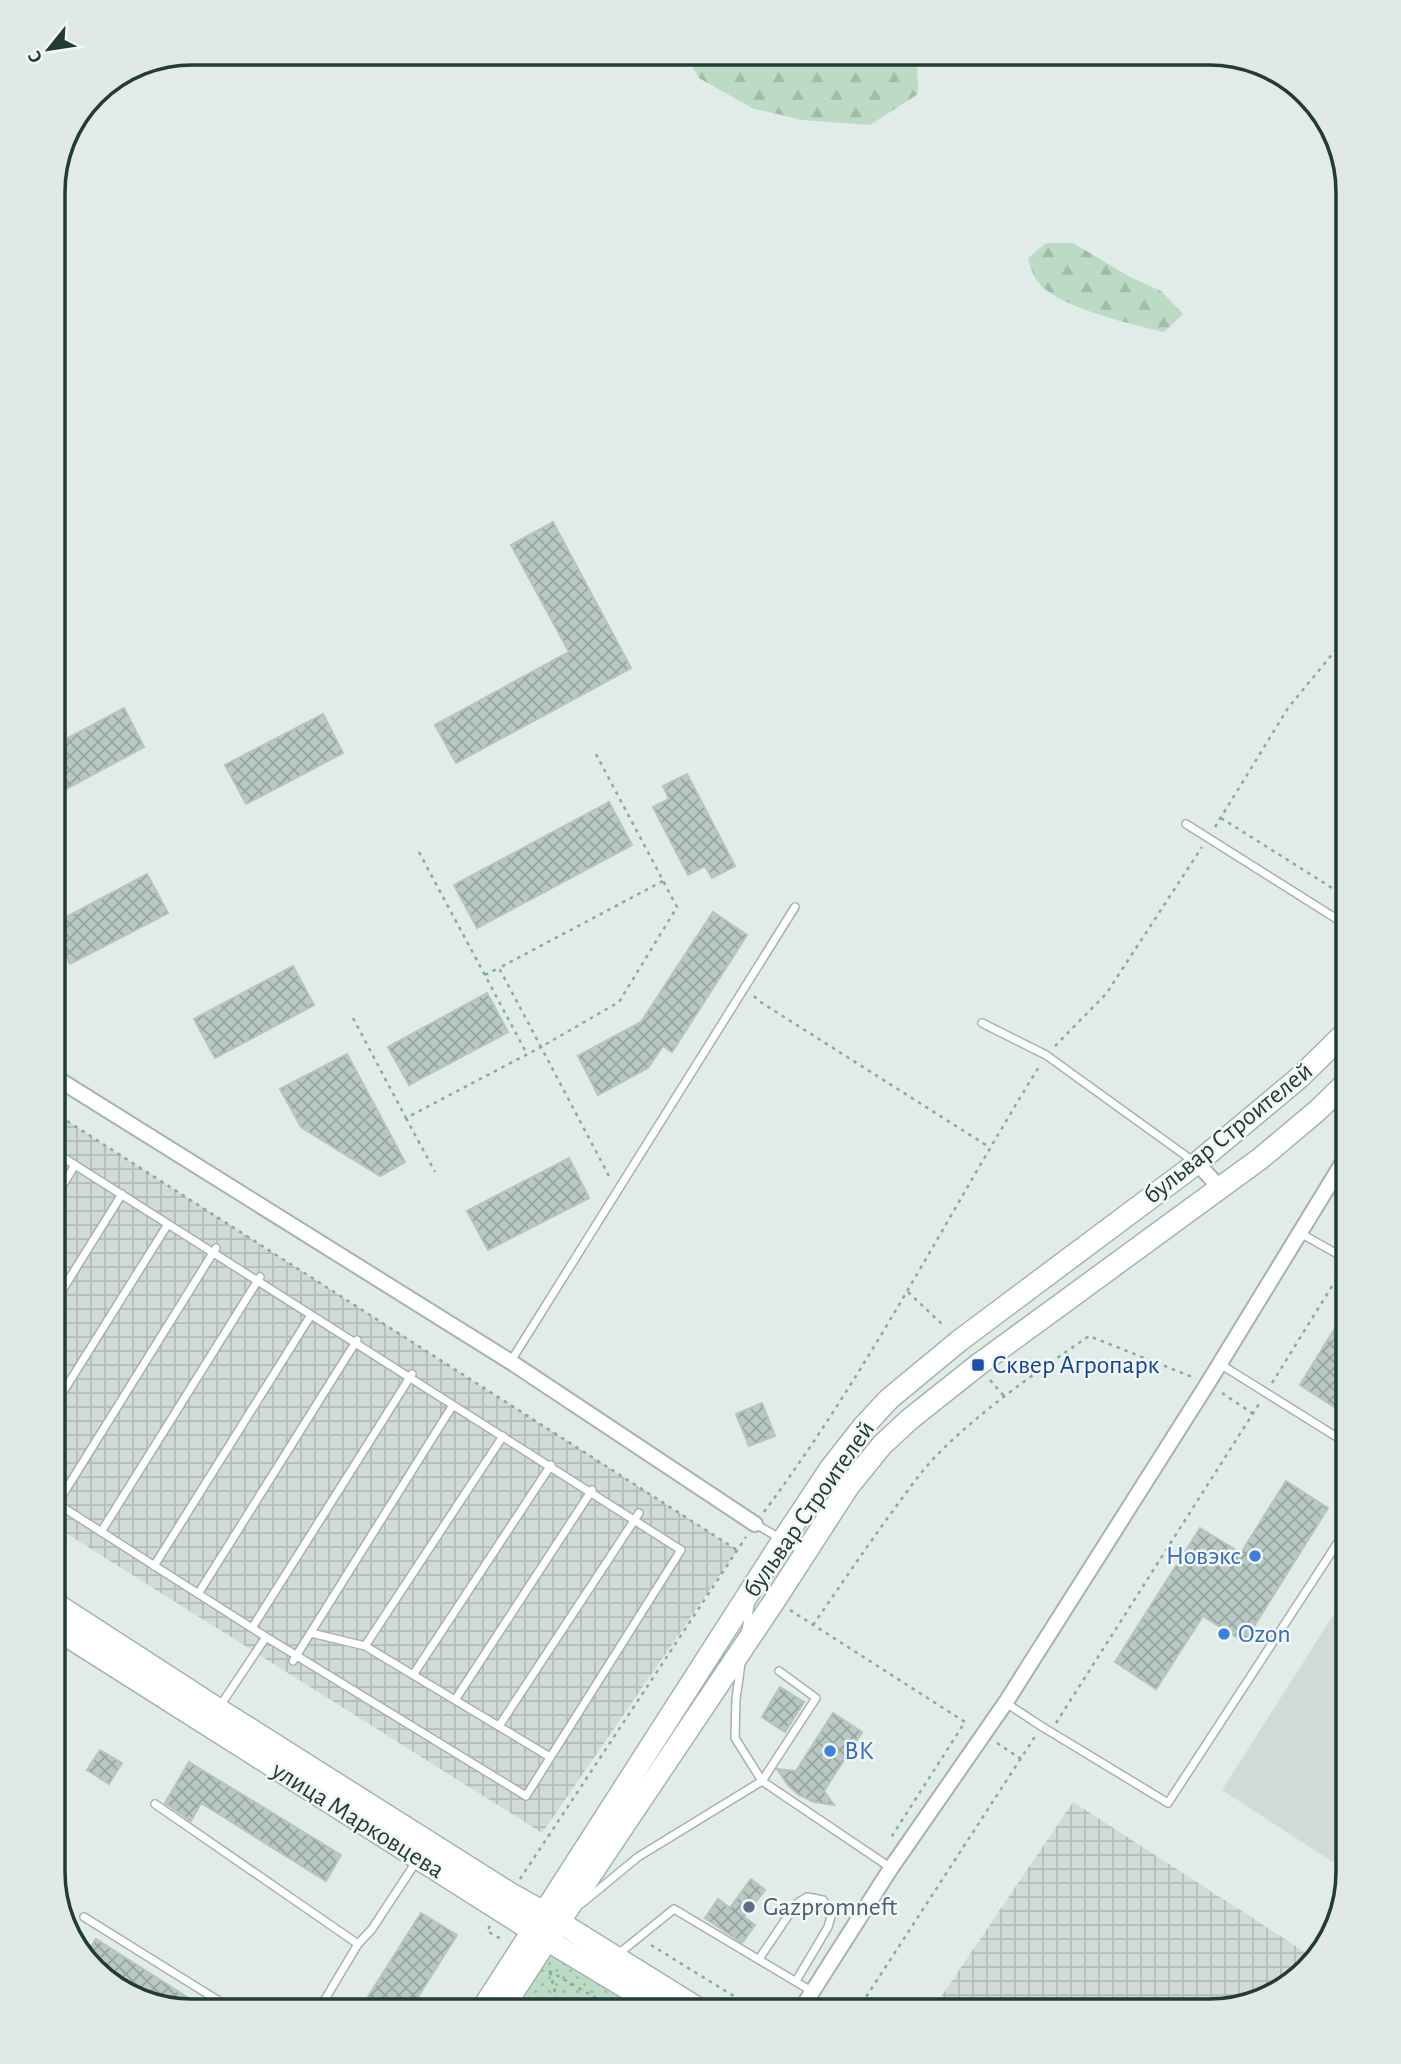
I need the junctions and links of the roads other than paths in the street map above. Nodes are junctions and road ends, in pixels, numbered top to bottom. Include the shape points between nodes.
1 (1186, 824) dead end
2 (795, 907) dead end
3 (1336, 918) edge
4 (982, 1023) dead end
5 (1336, 1042) edge
6 (65, 1083) edge
7 (1336, 1093) edge
8 (65, 1159) edge
9 (1197, 1163) junction
10 (75, 1165) junction
11 (1336, 1176) edge
12 (65, 1181) edge
13 (1221, 1189) junction
14 (122, 1194) junction
15 (168, 1224) junction
16 (1300, 1233) junction
17 (215, 1250) junction
18 (1336, 1253) edge
19 (259, 1279) junction
20 (65, 1286) edge
21 (311, 1315) junction
22 (356, 1341) junction
23 (511, 1362) junction
24 (1220, 1364) junction
25 (411, 1375) junction
26 (65, 1387) edge
27 (453, 1405) junction
28 (503, 1436) junction
29 (1336, 1436) edge
30 (551, 1465) junction
31 (65, 1486) edge
32 (592, 1491) junction
33 (65, 1509) edge
34 (637, 1517) junction
35 (755, 1524) joint
36 (101, 1532) junction
37 (783, 1539) junction
38 (1336, 1547) edge
39 (806, 1553) junction
40 (154, 1566) junction
41 (753, 1587) junction
42 (198, 1594) junction
43 (65, 1610) edge
44 (252, 1628) junction
45 (311, 1633) junction
46 (65, 1636) edge
47 (267, 1637) junction
48 (365, 1646) junction
49 (744, 1648) junction
50 (295, 1658) junction
51 (779, 1671) dead end
52 (414, 1675) junction
53 (455, 1700) junction
54 (1006, 1702) junction
55 (218, 1709) junction
56 (499, 1726) junction
57 (550, 1756) junction
58 (762, 1782) junction
59 (155, 1804) dead end
60 (419, 1858) junction
61 (891, 1868) junction
62 (84, 1917) dead end
63 (545, 1926) junction
64 (358, 1944) junction
65 (614, 1957) junction
66 (759, 1959) junction
67 (796, 1981) junction
68 (813, 1992) junction
69 (216, 1999) edge
70 (325, 1999) edge
71 (490, 1999) edge
72 (512, 1999) edge
73 (648, 1999) edge
74 (682, 1999) edge
75 (808, 1999) edge

1 - 3 lane
2 - 23 lane
4 - 9 lane via 1046,1055
5 - 9 main road, бульвар Строителей
6 - 23 street
7 - 13 main road, бульвар Строителей
8 - 10 lane
9 - 13 street
9 - 37 main road, бульвар Строителей via 889,1399 830,1469
10 - 12 lane
10 - 14 lane
11 - 16 street
13 - 39 main road, бульвар Строителей via 911,1419 882,1445 848,1487
14 - 15 lane
14 - 20 lane
15 - 17 lane
15 - 26 lane
16 - 18 lane
16 - 24 street
17 - 19 lane
17 - 31 lane
19 - 21 lane
19 - 36 lane
21 - 22 lane
21 - 40 lane
22 - 25 lane
22 - 42 lane
23 - 35 street
24 - 29 lane
24 - 54 street
25 - 27 lane
25 - 44 lane
27 - 28 lane
27 - 45 lane
28 - 30 lane
28 - 48 lane
30 - 32 lane
30 - 52 lane
32 - 34 lane
32 - 53 lane
33 - 36 lane
34 - 56 lane
34 - 57 lane via 681,1550
35 - 37 lane
36 - 40 lane
37 - 39 lane
37 - 41 main road, бульвар Строителей
38 - 54 lane via 1168,1803
39 - 49 main road, бульвар Строителей
40 - 42 lane
41 - 49 lane
41 - 63 main road, бульвар Строителей
42 - 44 lane
43 - 55 main road, улица Марковцева
44 - 47 lane
45 - 48 lane
45 - 50 lane
46 - 60 main road, улица Марковцева
47 - 50 lane
47 - 55 lane
48 - 52 lane
49 - 58 lane via 735,1738
49 - 63 main road, бульвар Строителей
50 - 57 lane via 526,1796
51 - 58 lane via 816,1698
52 - 53 lane
53 - 56 lane
54 - 61 street
55 - 63 main road, улица Марковцева via 511,1894
56 - 57 lane
58 - 61 lane
58 - 63 lane via 638,1857
59 - 64 lane
60 - 63 main road, улица Марковцева
60 - 64 lane
61 - 68 street
62 - 69 lane
63 - 65 main road, улица Марковцева
63 - 71 main road, бульвар Строителей
63 - 72 main road, бульвар Строителей via 542,1966
63 - 73 main road, улица Марковцева
64 - 70 lane
65 - 66 lane via 674,1909
65 - 74 main road, улица Марковцева
66 - 67 lane
66 - 67 lane via 796,1904 807,1897 823,1900 832,1913 828,1927
67 - 68 lane
68 - 75 street

